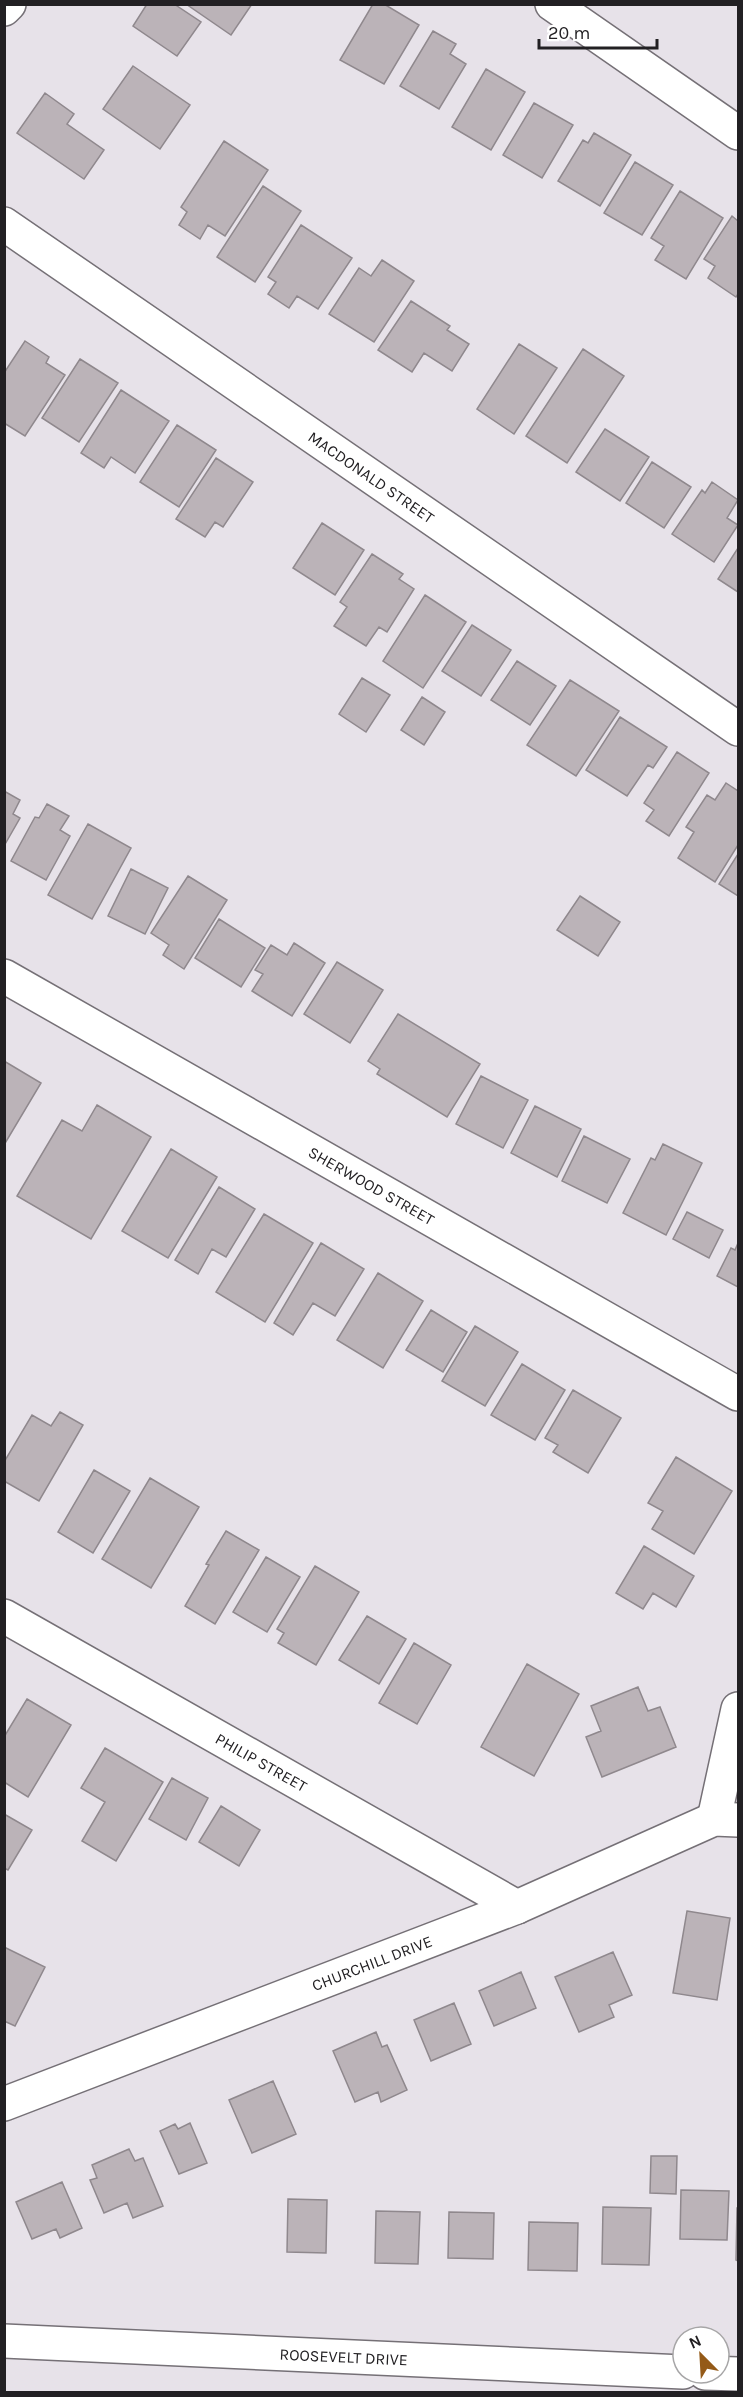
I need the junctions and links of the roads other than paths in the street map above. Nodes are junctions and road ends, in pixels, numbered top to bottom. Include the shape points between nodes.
1 (9, 4) edge
2 (552, 4) edge
3 (4, 9) edge
4 (738, 134) edge
5 (4, 224) edge
6 (738, 729) edge
7 (4, 976) edge
8 (738, 1394) edge
9 (4, 1616) edge
10 (738, 1710) edge
11 (726, 1820) edge
12 (517, 1907) junction
13 (4, 2104) edge
14 (4, 2341) edge
15 (671, 2371) edge

1 - 3 street
2 - 4 street
5 - 6 street, MACDONALD STREET
7 - 8 street, SHERWOOD STREET
9 - 12 street, PHILIP STREET
10 - 11 street
11 - 12 street, CHURCHILL DRIVE
12 - 13 street, CHURCHILL DRIVE
14 - 15 street, ROOSEVELT DRIVE

